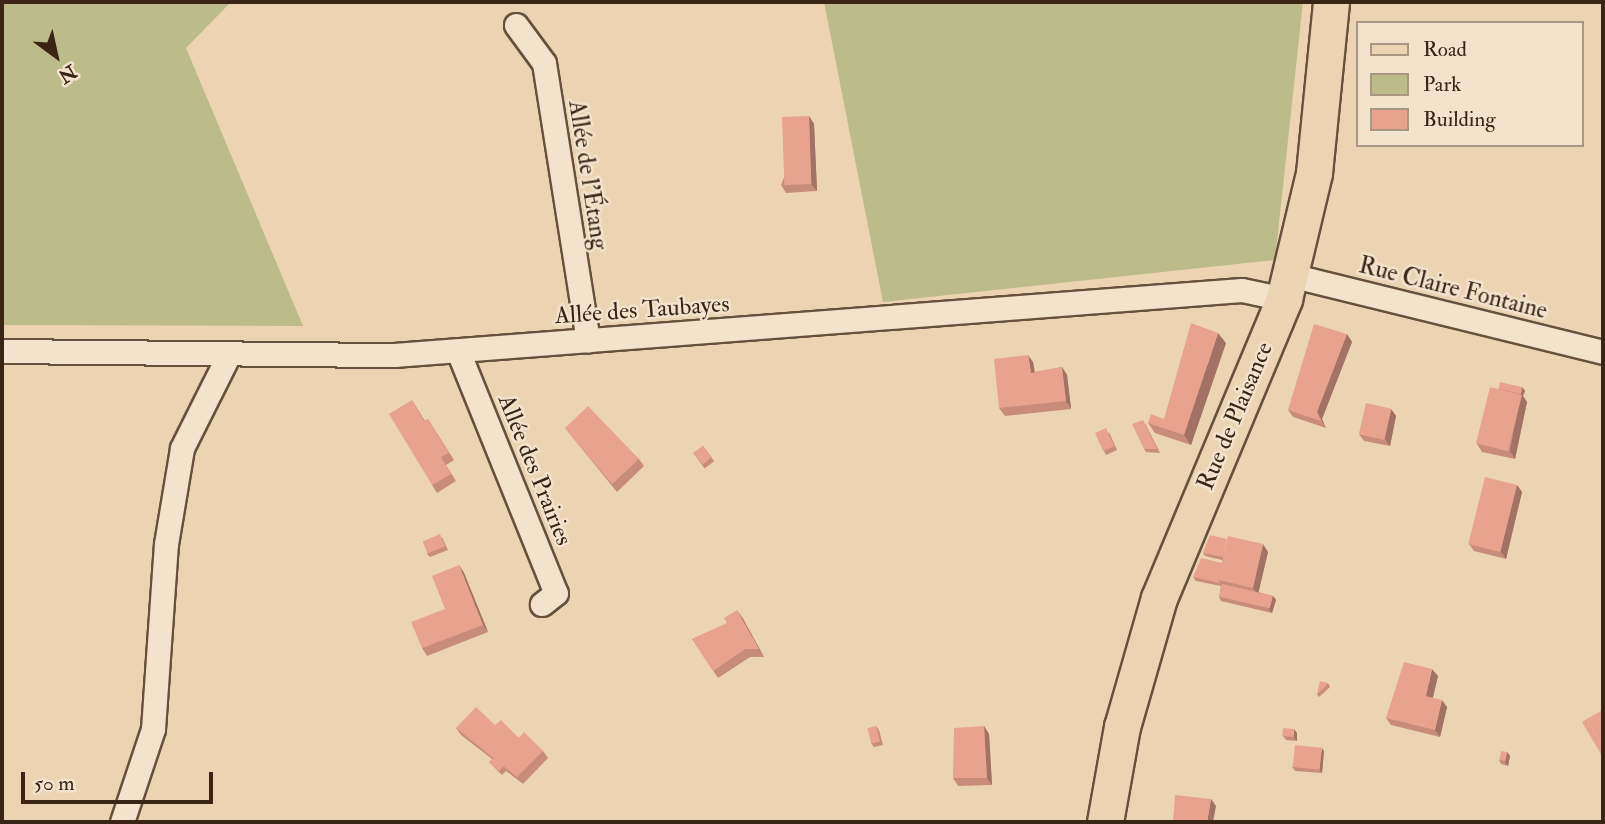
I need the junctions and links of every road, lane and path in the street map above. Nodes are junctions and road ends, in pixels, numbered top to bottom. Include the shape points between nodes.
1 (1331, 2) edge
2 (516, 25) dead end
3 (1287, 287) junction
4 (587, 341) junction
5 (2, 351) edge
6 (458, 351) junction
7 (1603, 352) edge
8 (228, 356) junction
9 (542, 604) dead end
10 (122, 822) edge
11 (1105, 822) edge

1 - 3 main road, Rue de Plaisance via 1314,173
2 - 4 street, Allée de l'Étang via 544,63
3 - 4 street, Allée des Taubayes
3 - 7 street, Rue Claire Fontaine
3 - 11 main road, Rue de Plaisance via 1159,598 1122,727
4 - 6 street, Allée des Taubayes
5 - 8 street, Allée des Taubayes
6 - 8 street, Allée des Taubayes
6 - 9 street, Allée des Prairies via 556,593
8 - 10 street via 183,449 166,544 153,729

